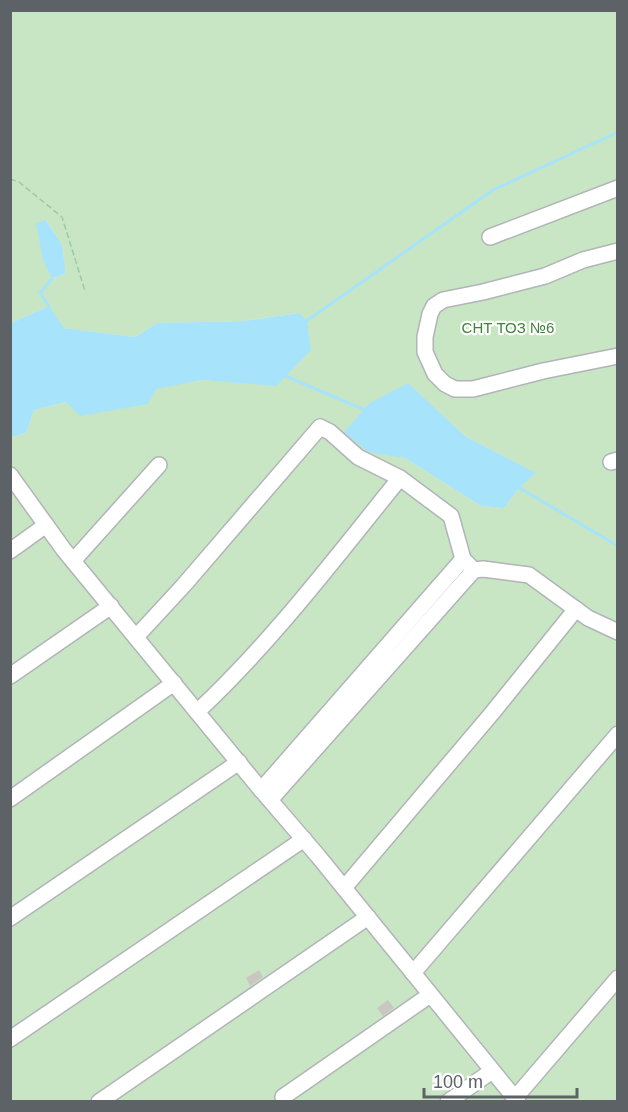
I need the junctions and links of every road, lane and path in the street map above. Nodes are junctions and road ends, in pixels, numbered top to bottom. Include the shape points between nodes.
1 (10, 179) edge
2 (618, 188) edge
3 (490, 237) dead end
4 (618, 251) edge
5 (86, 291) dead end
6 (618, 356) edge
7 (159, 465) dead end
8 (10, 475) edge
9 (400, 478) junction
10 (46, 525) junction
11 (10, 551) edge
12 (73, 561) junction
13 (469, 564) junction
14 (111, 606) junction
15 (576, 609) junction
16 (618, 632) edge
17 (136, 637) junction
18 (10, 676) edge
19 (174, 683) junction
20 (197, 712) junction
21 (618, 734) edge
22 (239, 762) junction
23 (266, 795) junction
24 (10, 799) edge
25 (304, 839) junction
26 (344, 888) junction
27 (368, 917) junction
28 (10, 918) edge
29 (412, 973) junction
30 (618, 978) edge
31 (430, 994) junction
32 (10, 1039) edge
33 (492, 1071) junction
34 (283, 1097) dead end
35 (516, 1100) edge
36 (99, 1101) edge
37 (448, 1101) edge

1 - 5 path via 63,217
2 - 3 street
4 - 6 street via 545,276 443,300 430,314 424,352 435,374 455,389 473,389
7 - 12 street
8 - 10 street
9 - 13 street via 451,516
9 - 17 street via 358,457 320,427
9 - 20 street via 269,636
10 - 11 street
10 - 12 street
12 - 14 street
13 - 15 street via 529,575
13 - 23 street
14 - 17 street
14 - 18 street
15 - 16 street
15 - 26 street
17 - 19 street
19 - 20 street
19 - 24 street
20 - 22 street
21 - 29 street
22 - 23 street
22 - 28 street
23 - 25 street
25 - 26 street
25 - 32 street
26 - 27 street
27 - 29 street
27 - 36 street
29 - 31 street
30 - 35 street
31 - 33 street
31 - 34 street
33 - 35 street
33 - 37 street

